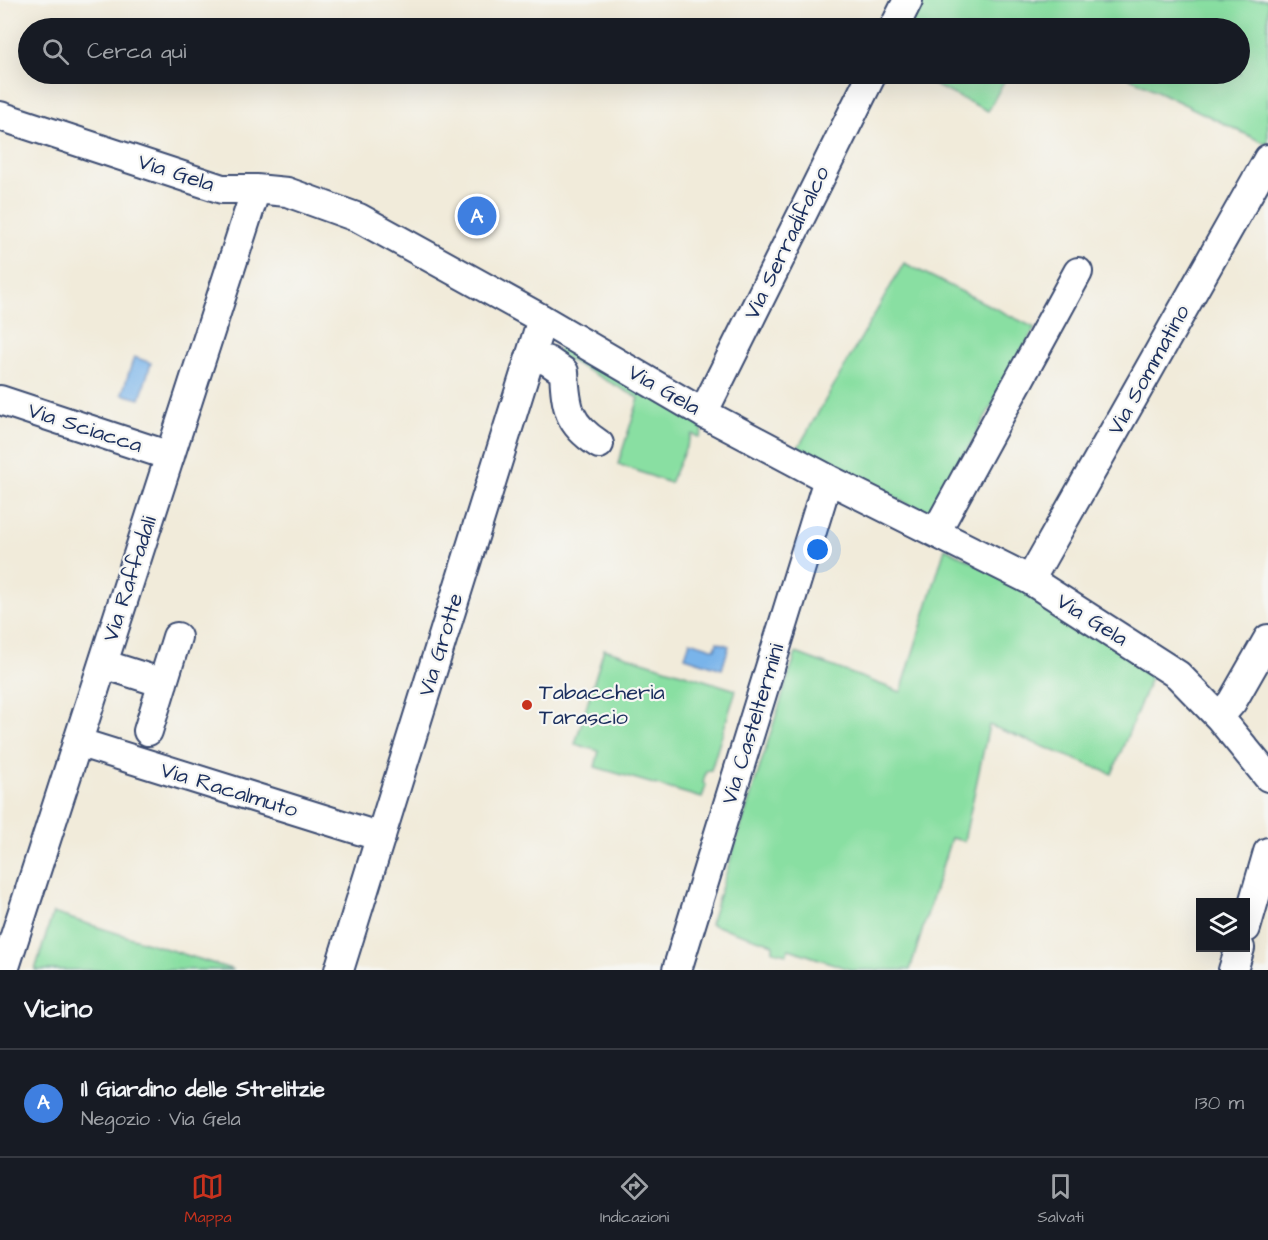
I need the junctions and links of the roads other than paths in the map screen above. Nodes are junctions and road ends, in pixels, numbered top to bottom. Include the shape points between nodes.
1 (908, 0) edge
2 (899, 18) edge
3 (867, 84) edge
4 (0, 116) edge
5 (1268, 159) edge
6 (256, 189) junction
7 (1078, 272) dead end
8 (542, 320) junction
9 (531, 354) junction
10 (0, 400) edge
11 (703, 413) junction
12 (599, 444) dead end
13 (170, 456) junction
14 (828, 479) junction
15 (936, 532) junction
16 (1030, 580) junction
17 (177, 637) dead end
18 (1268, 639) edge
19 (103, 664) junction
20 (163, 683) junction
21 (1219, 717) junction
22 (148, 731) dead end
23 (77, 742) junction
24 (1268, 777) edge
25 (381, 837) junction
26 (1268, 852) edge
27 (1250, 911) edge
28 (1239, 952) edge
29 (4, 970) edge
30 (339, 970) edge
31 (677, 970) edge
32 (1233, 970) edge

1 - 2 street
3 - 11 street, Via Serradifalco
4 - 6 street, Via Gela via 222,189
5 - 16 street, Via Sommatino
6 - 8 street, Via Gela via 287,192 359,218
6 - 13 street, Via Raffadali
7 - 15 street
8 - 9 street, Via Grotte
8 - 11 street, Via Gela
9 - 12 street via 564,372 570,415 582,433
9 - 25 street, Via Grotte
10 - 13 street, Via Sciacca
11 - 14 street, Via Gela
13 - 19 street, Via Raffadali
14 - 15 street, Via Gela
14 - 31 street, Via Casteltermini
15 - 16 street, Via Gela
16 - 21 street, Via Gela via 1178,675
17 - 20 street
18 - 21 street via 1232,702
19 - 20 street
19 - 23 street, Via Raffadali
20 - 22 street
21 - 24 street, Via Gela
23 - 25 street, Via Racalmuto
23 - 29 street, Via Raffadali
25 - 30 street, Via Grotte
26 - 27 street
28 - 32 street

